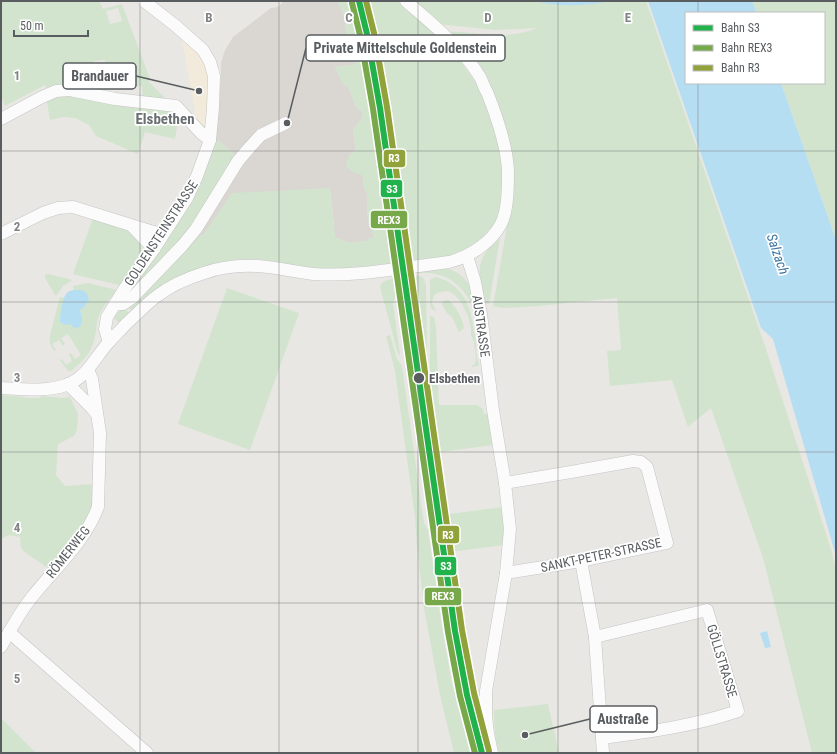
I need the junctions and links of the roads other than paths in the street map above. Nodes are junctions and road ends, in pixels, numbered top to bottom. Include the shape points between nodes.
1 (144, 1) edge
2 (406, 1) edge
3 (1, 119) edge
4 (286, 123) dead end
5 (210, 140) junction
6 (132, 225) junction
7 (1, 234) edge
8 (163, 234) junction
9 (154, 249) junction
10 (467, 256) junction
11 (115, 304) junction
12 (109, 342) junction
13 (88, 370) junction
14 (68, 384) junction
15 (1, 388) edge
16 (97, 414) junction
17 (505, 483) junction
18 (581, 561) junction
19 (506, 574) junction
20 (9, 632) junction
21 (595, 637) junction
22 (1, 647) edge
23 (602, 738) junction
24 (147, 753) edge
25 (492, 753) edge
26 (603, 753) edge

1 - 5 street, GOLDENSTEINSTRASSE via 203,50 210,62 214,76
2 - 10 street via 462,52 480,77 502,137 508,183 504,216 489,239
3 - 5 street via 56,91 70,90 115,99 176,106
4 - 11 street, GOLDENSTEINSTRASSE via 261,136 250,147 182,246 132,298 123,304
5 - 8 street, GOLDENSTEINSTRASSE via 187,198
6 - 7 street via 73,207 58,208
6 - 8 street
6 - 9 street
8 - 9 street, GOLDENSTEINSTRASSE
9 - 11 street, GOLDENSTEINSTRASSE
10 - 12 street via 451,261 360,273 313,274 257,266 221,268 178,284 156,296
10 - 17 street, AUSTRASSE via 481,314 492,410
11 - 12 street, GOLDENSTEINSTRASSE via 107,317 105,329
12 - 13 street
13 - 14 street
13 - 16 street, RÖMERWEG
14 - 15 street via 56,388
14 - 16 street
16 - 20 street, RÖMERWEG via 100,433 98,507 95,516 78,542 31,598
17 - 18 street, SANKT-PETER-STRASSE via 633,461 641,462 647,467 667,543
17 - 19 street, AUSTRASSE via 510,529
18 - 19 street, SANKT-PETER-STRASSE
18 - 21 street
19 - 25 street, AUSTRASSE via 486,691 486,716
20 - 22 street, RÖMERWEG
20 - 24 street
21 - 23 street
21 - 23 street, GÖLLSTRASSE via 707,610 738,711 696,723
23 - 26 street

